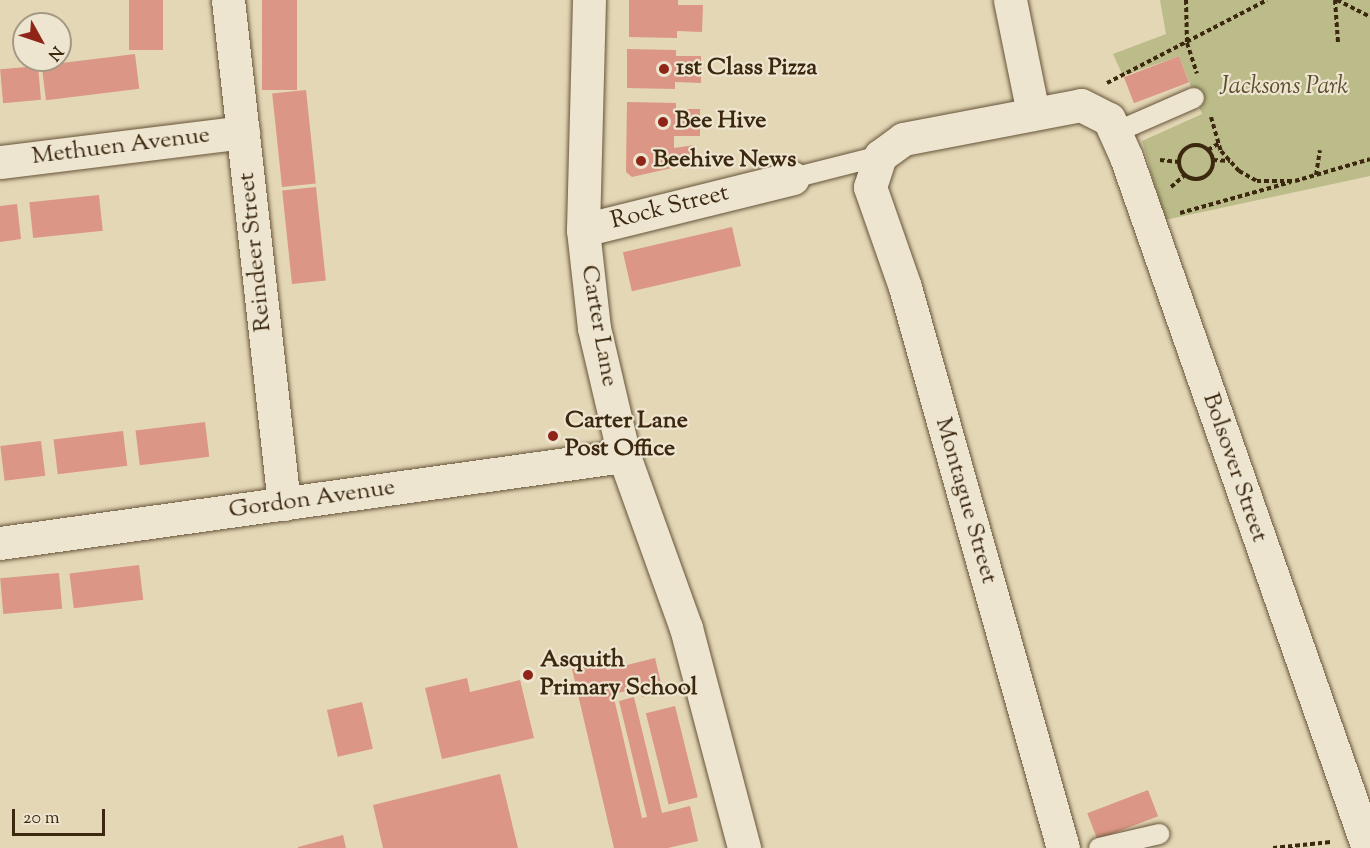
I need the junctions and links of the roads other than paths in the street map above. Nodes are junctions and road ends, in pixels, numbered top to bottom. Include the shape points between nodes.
1 (228, 0) edge
2 (589, 0) edge
3 (1010, 0) edge
4 (1201, 104) road end
5 (1033, 113) junction
6 (243, 132) junction
7 (1116, 132) junction
8 (880, 156) junction
9 (0, 162) edge
10 (793, 178) joint
11 (583, 230) junction
12 (624, 456) junction
13 (284, 504) junction
14 (0, 543) edge
15 (1159, 834) dead end
16 (1366, 843) edge
17 (744, 848) edge
18 (1063, 848) edge
19 (1099, 848) edge

1 - 6 street, Reindeer Street
2 - 11 street, Carter Lane
3 - 5 street
4 - 7 lane
5 - 7 street, Bolsover Street via 1081,105 1109,119
5 - 8 street via 903,139
6 - 9 street, Methuen Avenue
6 - 13 street, Reindeer Street
7 - 16 street, Bolsover Street
8 - 10 lane
8 - 18 street, Montague Street via 870,187 905,287
10 - 11 street, Rock Street
11 - 12 street, Carter Lane via 594,328
12 - 13 street, Gordon Avenue
12 - 17 street, Carter Lane via 686,628
13 - 14 street, Gordon Avenue
15 - 19 lane

